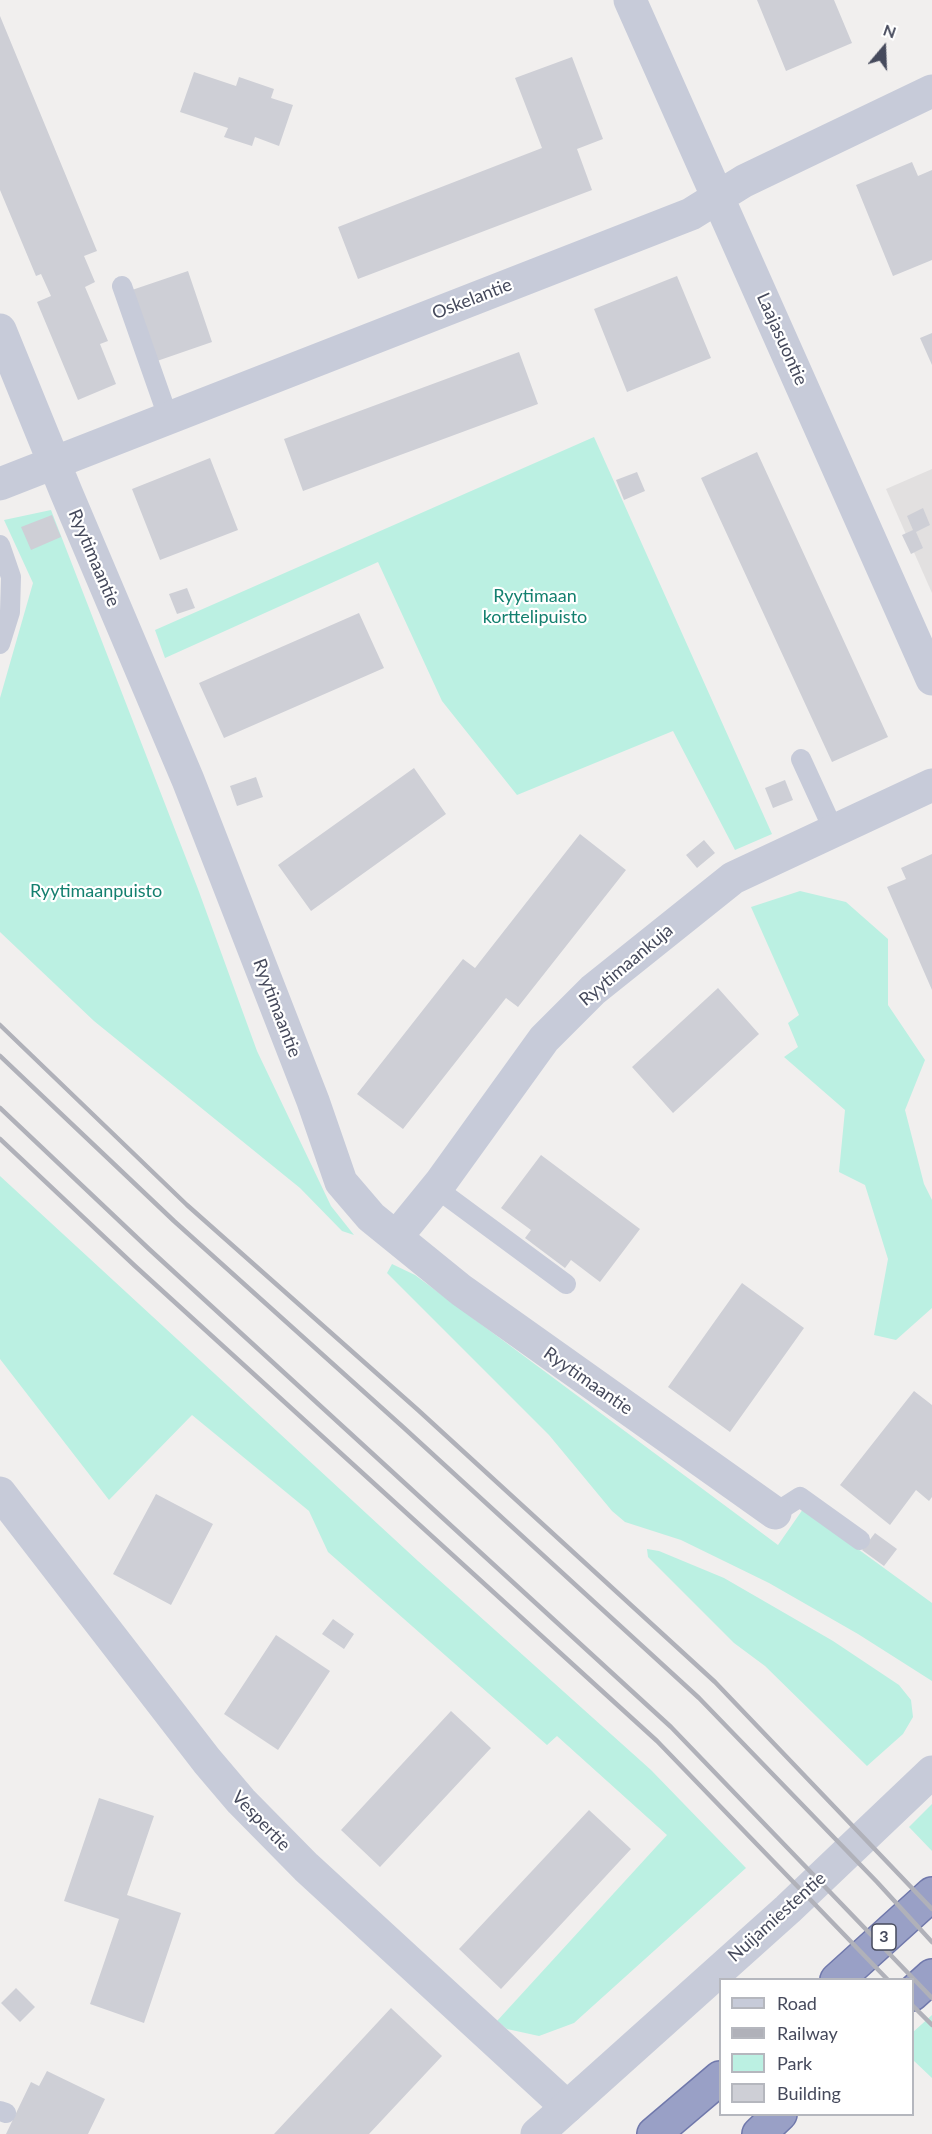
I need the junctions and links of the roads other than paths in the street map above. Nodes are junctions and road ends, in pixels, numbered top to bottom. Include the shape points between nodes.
1 (630, 0) edge
2 (932, 91) edge
3 (719, 195) junction
4 (122, 286) dead end
5 (0, 330) edge
6 (168, 417) junction
7 (54, 462) junction
8 (0, 483) edge
9 (0, 545) edge
10 (0, 644) edge
11 (932, 679) edge
12 (801, 759) dead end
13 (932, 785) edge
14 (834, 831) junction
15 (436, 1188) junction
16 (397, 1236) junction
17 (566, 1284) dead end
18 (0, 1493) edge
19 (775, 1513) joint
20 (860, 1540) dead end
21 (932, 1772) edge
22 (932, 1894) edge
23 (932, 1976) edge
24 (839, 1978) edge
25 (914, 1992) edge
26 (719, 2079) edge
27 (567, 2107) junction
28 (779, 2116) edge
29 (537, 2134) edge
30 (654, 2134) edge
31 (759, 2134) edge

1 - 3 street, Laajasuontie
2 - 3 street, Oskelantie
3 - 6 street, Oskelantie via 691,214
3 - 11 street, Laajasuontie
4 - 6 lane
5 - 7 street, Ryytimaantie
6 - 7 street, Oskelantie
7 - 8 street, Oskelantie
7 - 16 street, Ryytimaantie via 188,780 341,1182 371,1217
9 - 10 lane via 11,577 10,612
12 - 14 lane
13 - 14 street, Ryytimaankuja
14 - 15 street, Ryytimaankuja via 733,878 593,990 544,1039
15 - 16 street, Ryytimaankuja
15 - 17 lane
16 - 19 street, Ryytimaantie via 461,1290
18 - 27 street, Vespertie via 241,1801 300,1861
19 - 20 lane via 800,1497
21 - 27 street, Nuijamiestentie via 788,1909
22 - 24 highway, 3
23 - 25 highway
26 - 30 highway
27 - 29 street, Nuijamiestentie
28 - 31 highway

